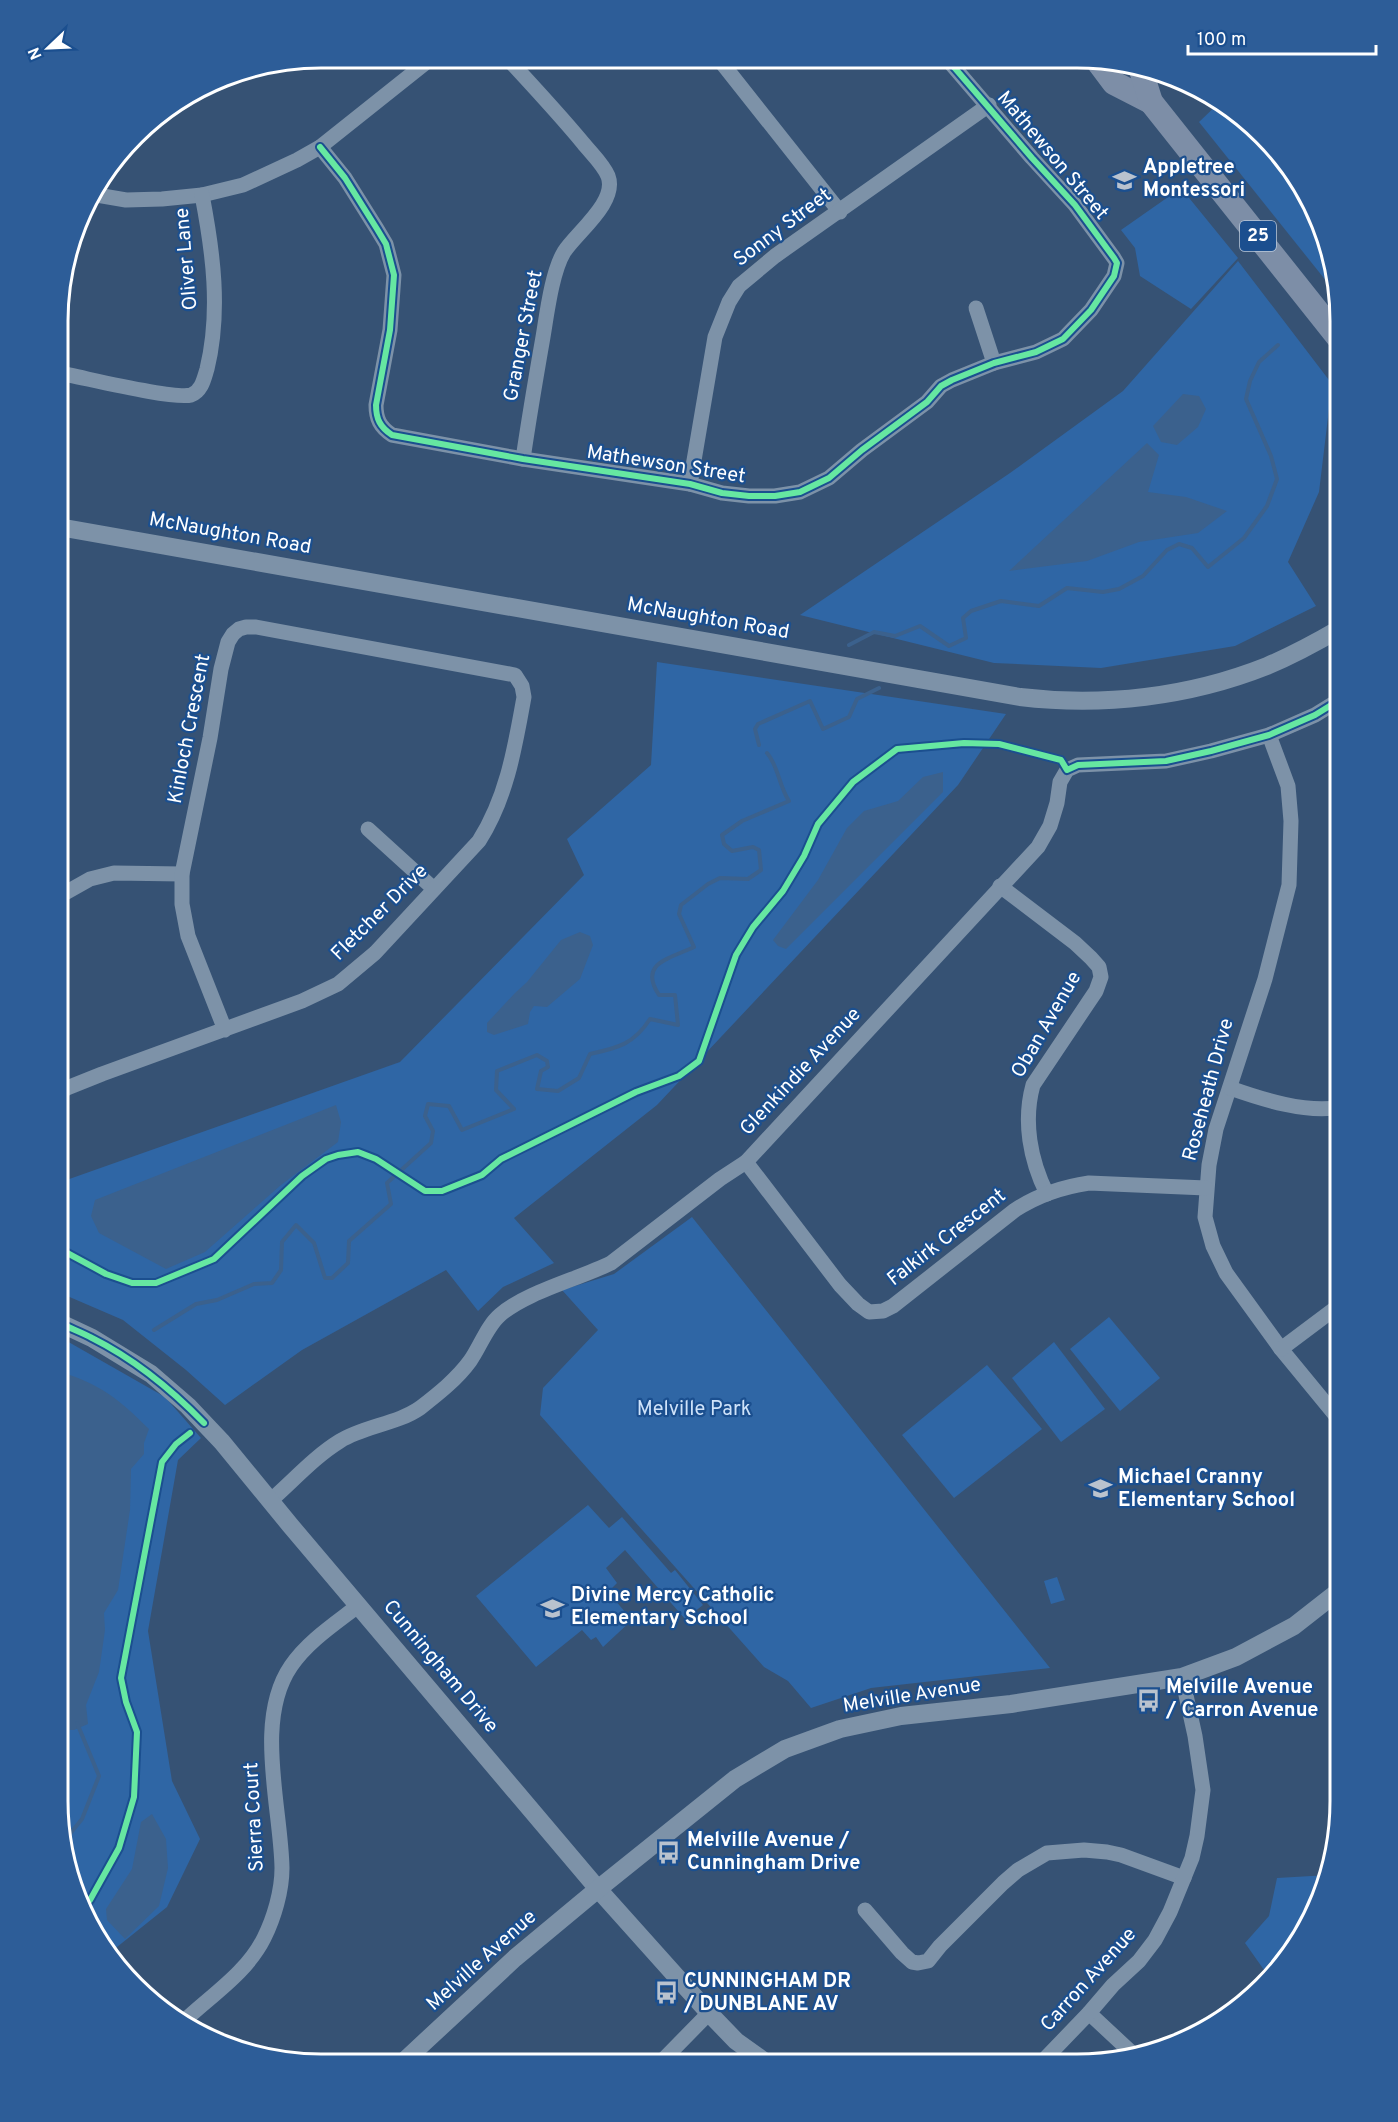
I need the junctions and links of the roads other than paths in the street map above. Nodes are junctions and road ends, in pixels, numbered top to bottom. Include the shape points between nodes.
1 (419, 68) edge
2 (516, 68) edge
3 (726, 68) edge
4 (955, 68) edge
5 (1104, 69) edge
6 (1143, 76) edge
7 (1151, 102) junction
8 (988, 105) junction
9 (321, 147) junction
10 (100, 195) edge
11 (202, 195) junction
12 (840, 212) junction
13 (976, 308) dead end
14 (1330, 327) edge
15 (994, 363) junction
16 (68, 375) edge
17 (522, 459) junction
18 (690, 484) junction
19 (68, 529) edge
20 (1330, 634) edge
21 (524, 698) joint
22 (1330, 706) edge
23 (1269, 735) junction
24 (368, 829) dead end
25 (182, 874) junction
26 (999, 886) junction
27 (434, 889) junction
28 (68, 891) edge
29 (225, 1030) junction
30 (68, 1088) edge
31 (1230, 1088) junction
32 (1330, 1108) edge
33 (746, 1162) junction
34 (1206, 1188) junction
35 (1047, 1194) junction
36 (1330, 1312) edge
37 (68, 1327) edge
38 (1281, 1349) junction
39 (1330, 1409) edge
40 (270, 1501) junction
41 (1330, 1598) edge
42 (358, 1605) junction
43 (1182, 1677) junction
44 (1184, 1878) junction
45 (598, 1889) junction
46 (865, 1910) dead end
47 (709, 2013) junction
48 (1089, 2013) junction
49 (188, 2017) edge
50 (1128, 2050) edge
51 (412, 2054) edge
52 (669, 2054) edge
53 (754, 2054) edge
54 (1050, 2054) edge

1 - 9 street
2 - 17 street, Granger Street via 594,156 609,184 603,204 560,262 548,307
3 - 12 street
4 - 8 street, Mathewson Street
5 - 7 main road, 25 via 1114,83
6 - 7 main road, 25
7 - 14 main road, 25
8 - 12 street, Sonny Street
8 - 15 street, Mathewson Street via 1075,205 1117,263 1114,276 1091,310 1063,339 1036,352
9 - 11 street via 243,185
9 - 17 street, Mathewson Street via 386,244 394,275 390,330 376,405 380,423 392,435
10 - 11 street via 126,200
11 - 16 street, Oliver Lane via 215,300 210,357 199,390 191,395 164,394
12 - 18 street, Sonny Street via 775,256 739,286 729,302 715,336
13 - 15 street
15 - 18 street, Mathewson Street via 941,386 927,402 829,478 800,492 737,495
17 - 18 street, Mathewson Street
19 - 20 street, McNaughton Road via 1059,702 1172,694 1210,685 1267,666
21 - 25 street, Kinloch Crescent via 515,675 256,627 239,629 228,642 221,669
21 - 27 street, Fletcher Drive via 511,765 497,809 479,841
22 - 23 street, Glenkindie Avenue
23 - 26 street, Glenkindie Avenue via 1166,761 1078,765 1067,770 1060,782 1050,826 1038,847
23 - 31 street, Roseheath Drive via 1288,786 1292,821 1289,885
24 - 27 street
25 - 28 street via 114,873 90,879
25 - 29 street, Kinloch Crescent via 188,936
26 - 33 street, Glenkindie Avenue
26 - 35 street, Oban Avenue via 1075,943 1099,968 1101,977 1096,991 1033,1084 1028,1102 1029,1140 1037,1174
27 - 29 street, Fletcher Drive via 375,953 338,984
29 - 30 street, Fletcher Drive
31 - 32 street via 1287,1105
31 - 34 street, Roseheath Drive via 1216,1129
33 - 35 street, Falkirk Crescent via 840,1285 869,1312 893,1306 1015,1210
33 - 40 street, Glenkindie Avenue via 611,1263 515,1304 498,1317 468,1363 434,1397 417,1410 341,1441
34 - 35 street, Falkirk Crescent via 1089,1183
34 - 38 street, Roseheath Drive via 1205,1216 1213,1246 1226,1273
36 - 38 street
37 - 40 street, Cunningham Drive via 151,1374 222,1442
38 - 39 street, Roseheath Drive
40 - 42 street, Cunningham Drive
41 - 43 street, Melville Avenue via 1294,1626 1236,1657
42 - 45 street, Cunningham Drive
42 - 49 street, Sierra Court via 291,1666 274,1705 272,1765 282,1869 277,1906 264,1939 248,1964
43 - 44 street, Carron Avenue via 1203,1790 1197,1836
43 - 45 street, Melville Avenue via 1011,1704 901,1716 840,1729 785,1749 735,1779
44 - 46 street via 1107,1852 1047,1852 1002,1882 928,1961 918,1963 902,1953
44 - 48 street, Carron Avenue via 1155,1940
45 - 47 street, Cunningham Drive
45 - 51 street, Melville Avenue
47 - 52 street
47 - 53 street, Cunningham Drive
48 - 50 street
48 - 54 street, Carron Avenue

